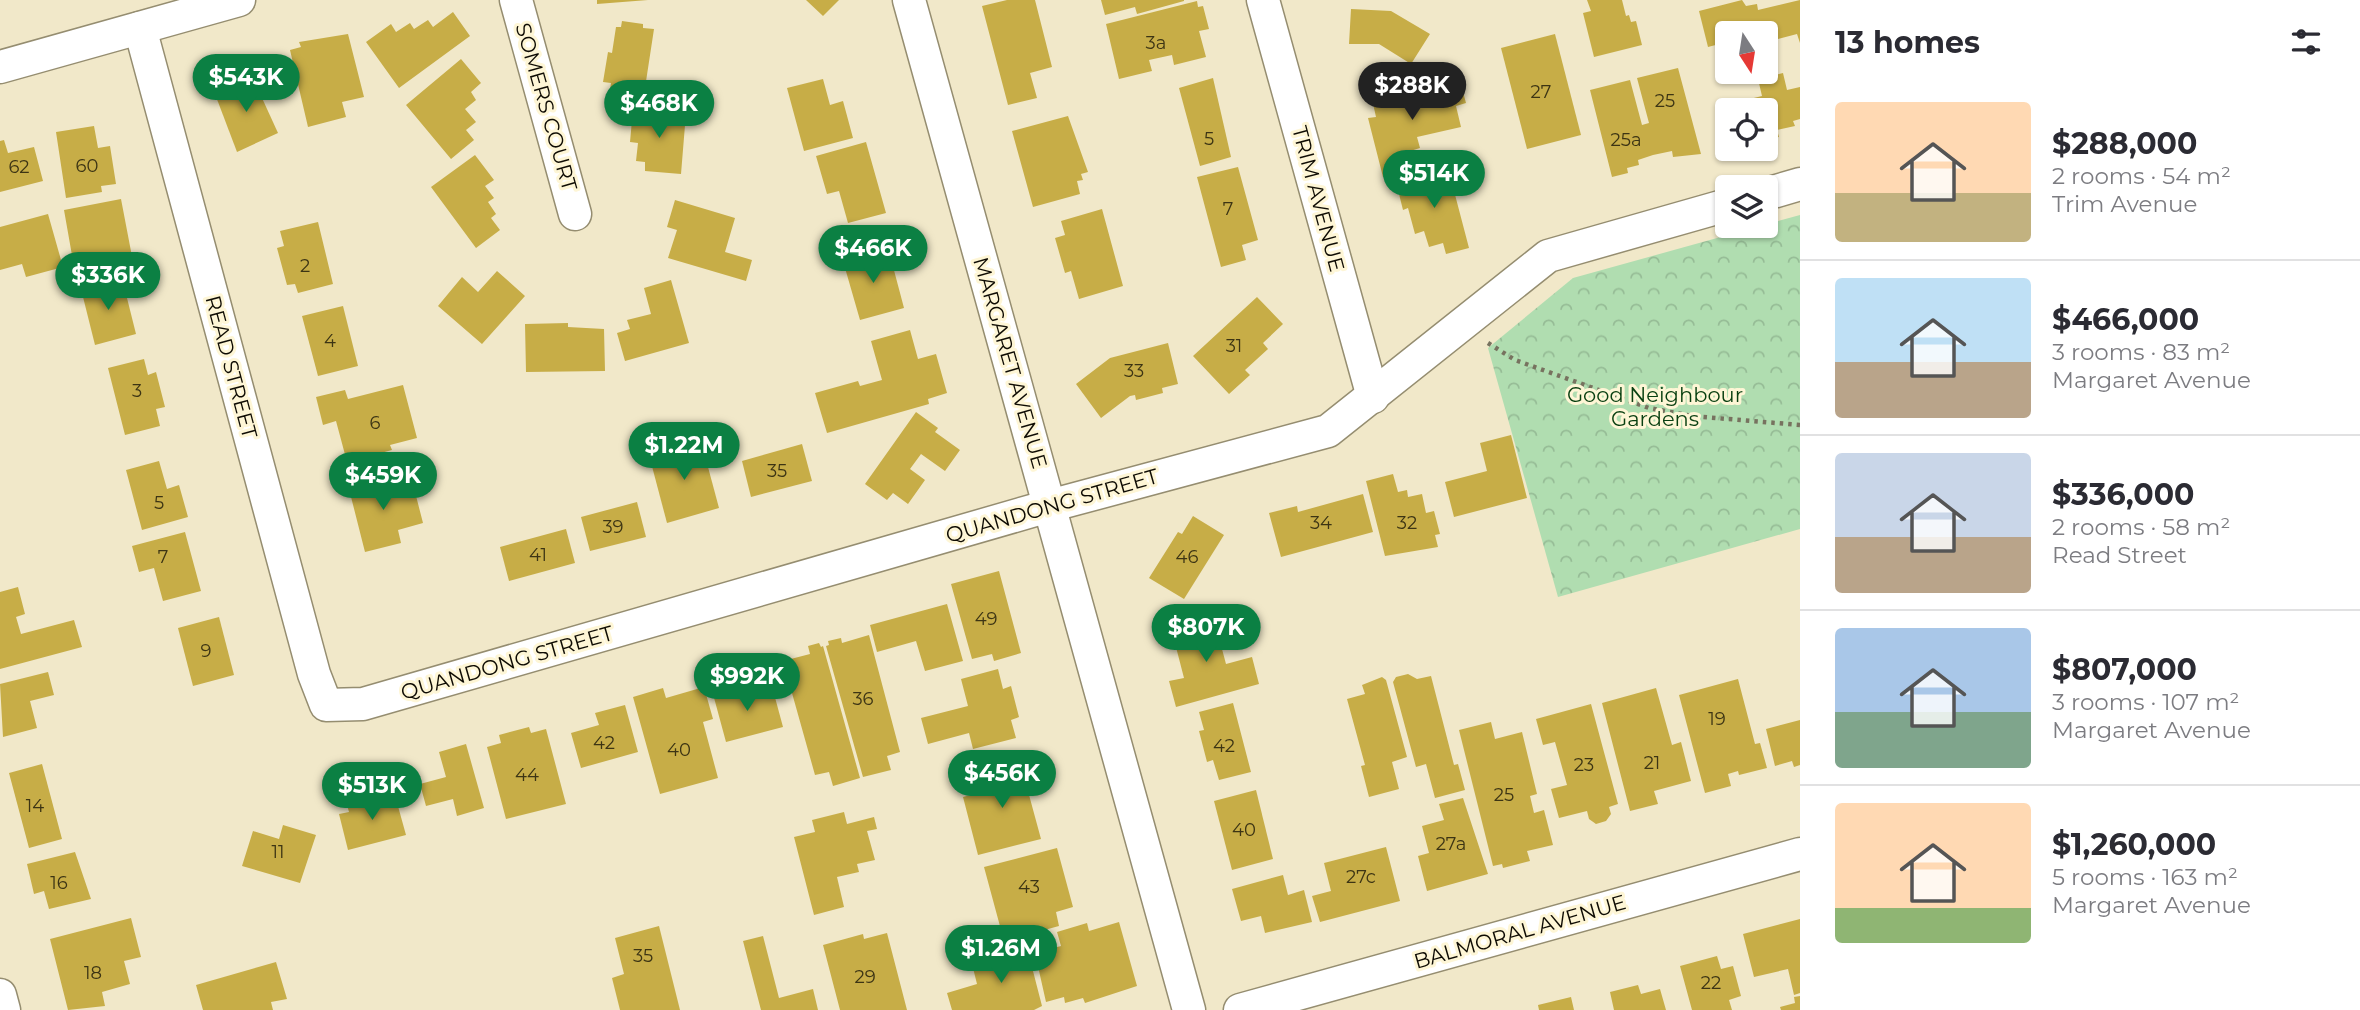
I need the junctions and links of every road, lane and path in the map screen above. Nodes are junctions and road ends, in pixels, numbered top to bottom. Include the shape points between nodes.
1 (239, 0) edge
2 (516, 0) edge
3 (909, 0) edge
4 (1263, 0) edge
5 (140, 28) junction
6 (0, 67) edge
7 (1800, 184) edge
8 (1778, 190) edge
9 (1715, 208) edge
10 (575, 214) dead end
11 (1464, 322) junction
12 (1373, 397) junction
13 (1800, 425) edge
14 (1049, 506) junction
15 (326, 705) joint
16 (1800, 854) edge
17 (0, 995) edge
18 (4, 1010) edge
19 (1189, 1010) edge
20 (1240, 1010) edge

1 - 5 street
2 - 10 street, SOMERS COURT
3 - 14 street, MARGARET AVENUE
4 - 12 street, TRIM AVENUE
5 - 6 street
5 - 15 street, READ STREET
7 - 8 street
9 - 11 street, QUANDONG STREET via 1548,256
11 - 12 street, QUANDONG STREET
11 - 13 path via 1499,353 1649,408
12 - 14 street, QUANDONG STREET via 1328,431
14 - 15 street, QUANDONG STREET via 363,704
14 - 19 street, MARGARET AVENUE
16 - 20 street, BALMORAL AVENUE
17 - 18 street

